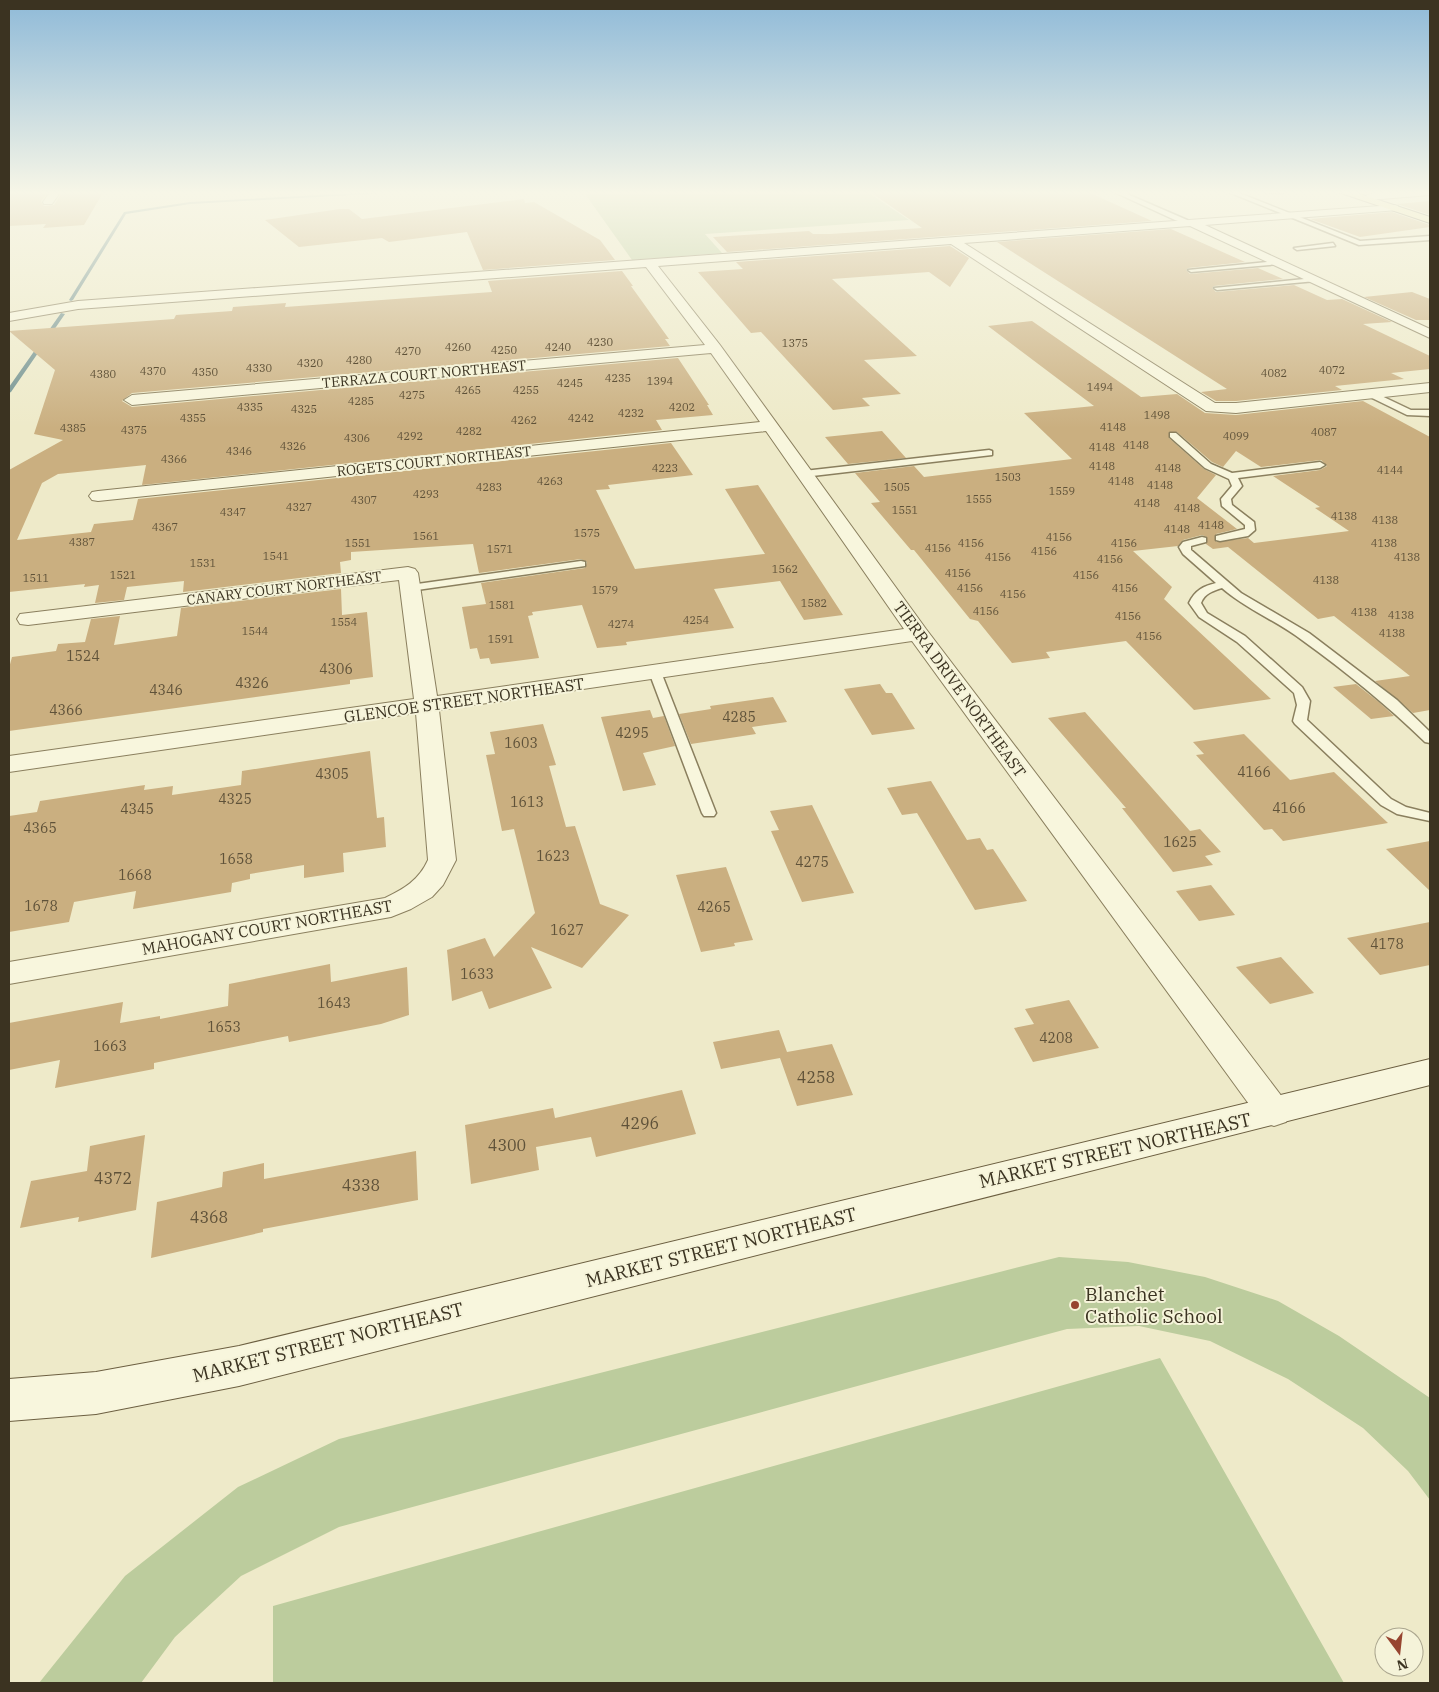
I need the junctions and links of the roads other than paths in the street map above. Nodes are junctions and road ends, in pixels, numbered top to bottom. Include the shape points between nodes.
1 (545, 270) edge
2 (655, 270) edge
3 (998, 270) edge
4 (1292, 270) edge
5 (1314, 280) junction
6 (1217, 288) dead end
7 (9, 317) edge
8 (1430, 334) edge
9 (715, 348) junction
10 (1430, 387) edge
11 (1370, 394) junction
12 (132, 400) dead end
13 (1430, 413) edge
14 (770, 426) junction
15 (1173, 435) dead end
16 (989, 453) dead end
17 (1320, 465) dead end
18 (804, 474) junction
19 (1231, 476) junction
20 (98, 496) dead end
21 (1220, 538) dead end
22 (1202, 540) dead end
23 (581, 564) dead end
24 (1224, 584) junction
25 (410, 588) junction
26 (28, 619) dead end
27 (918, 634) junction
28 (655, 672) junction
29 (427, 705) junction
30 (1430, 739) edge
31 (9, 764) edge
32 (709, 813) dead end
33 (1430, 817) edge
34 (9, 973) edge
35 (1430, 1072) edge
36 (1274, 1112) junction
37 (9, 1400) edge

1 - 7 street via 73,306
2 - 9 street, TIERRA DRIVE NORTHEAST
3 - 11 street via 1212,408
4 - 5 street
5 - 6 lane
5 - 8 street
9 - 12 street, TERRAZA COURT NORTHEAST
9 - 14 street, TIERRA DRIVE NORTHEAST
10 - 11 street
11 - 13 lane via 1410,413
14 - 18 street, TIERRA DRIVE NORTHEAST
14 - 20 street, ROGETS COURT NORTHEAST
15 - 19 lane via 1208,466
16 - 18 lane
17 - 19 lane
18 - 27 street, TIERRA DRIVE NORTHEAST
19 - 21 lane via 1237,486 1226,500 1227,506 1250,524 1250,530
22 - 24 lane via 1187,544 1184,547 1186,552
23 - 25 lane
24 - 30 lane via 1305,636 1392,703
24 - 33 lane via 1206,589 1196,597 1195,602 1203,615 1241,639 1298,690 1305,699 1300,721 1386,802 1402,811
25 - 26 street, CANARY COURT NORTHEAST via 408,573
25 - 29 street
27 - 28 street, GLENCOE STREET NORTHEAST
27 - 36 street, TIERRA DRIVE NORTHEAST
28 - 29 street, GLENCOE STREET NORTHEAST
28 - 32 lane
29 - 31 street, GLENCOE STREET NORTHEAST
29 - 34 street, MAHOGANY COURT NORTHEAST via 442,860 434,879 416,895 391,907
35 - 36 street, MARKET STREET NORTHEAST
36 - 37 street, MARKET STREET NORTHEAST via 239,1366 122,1389

